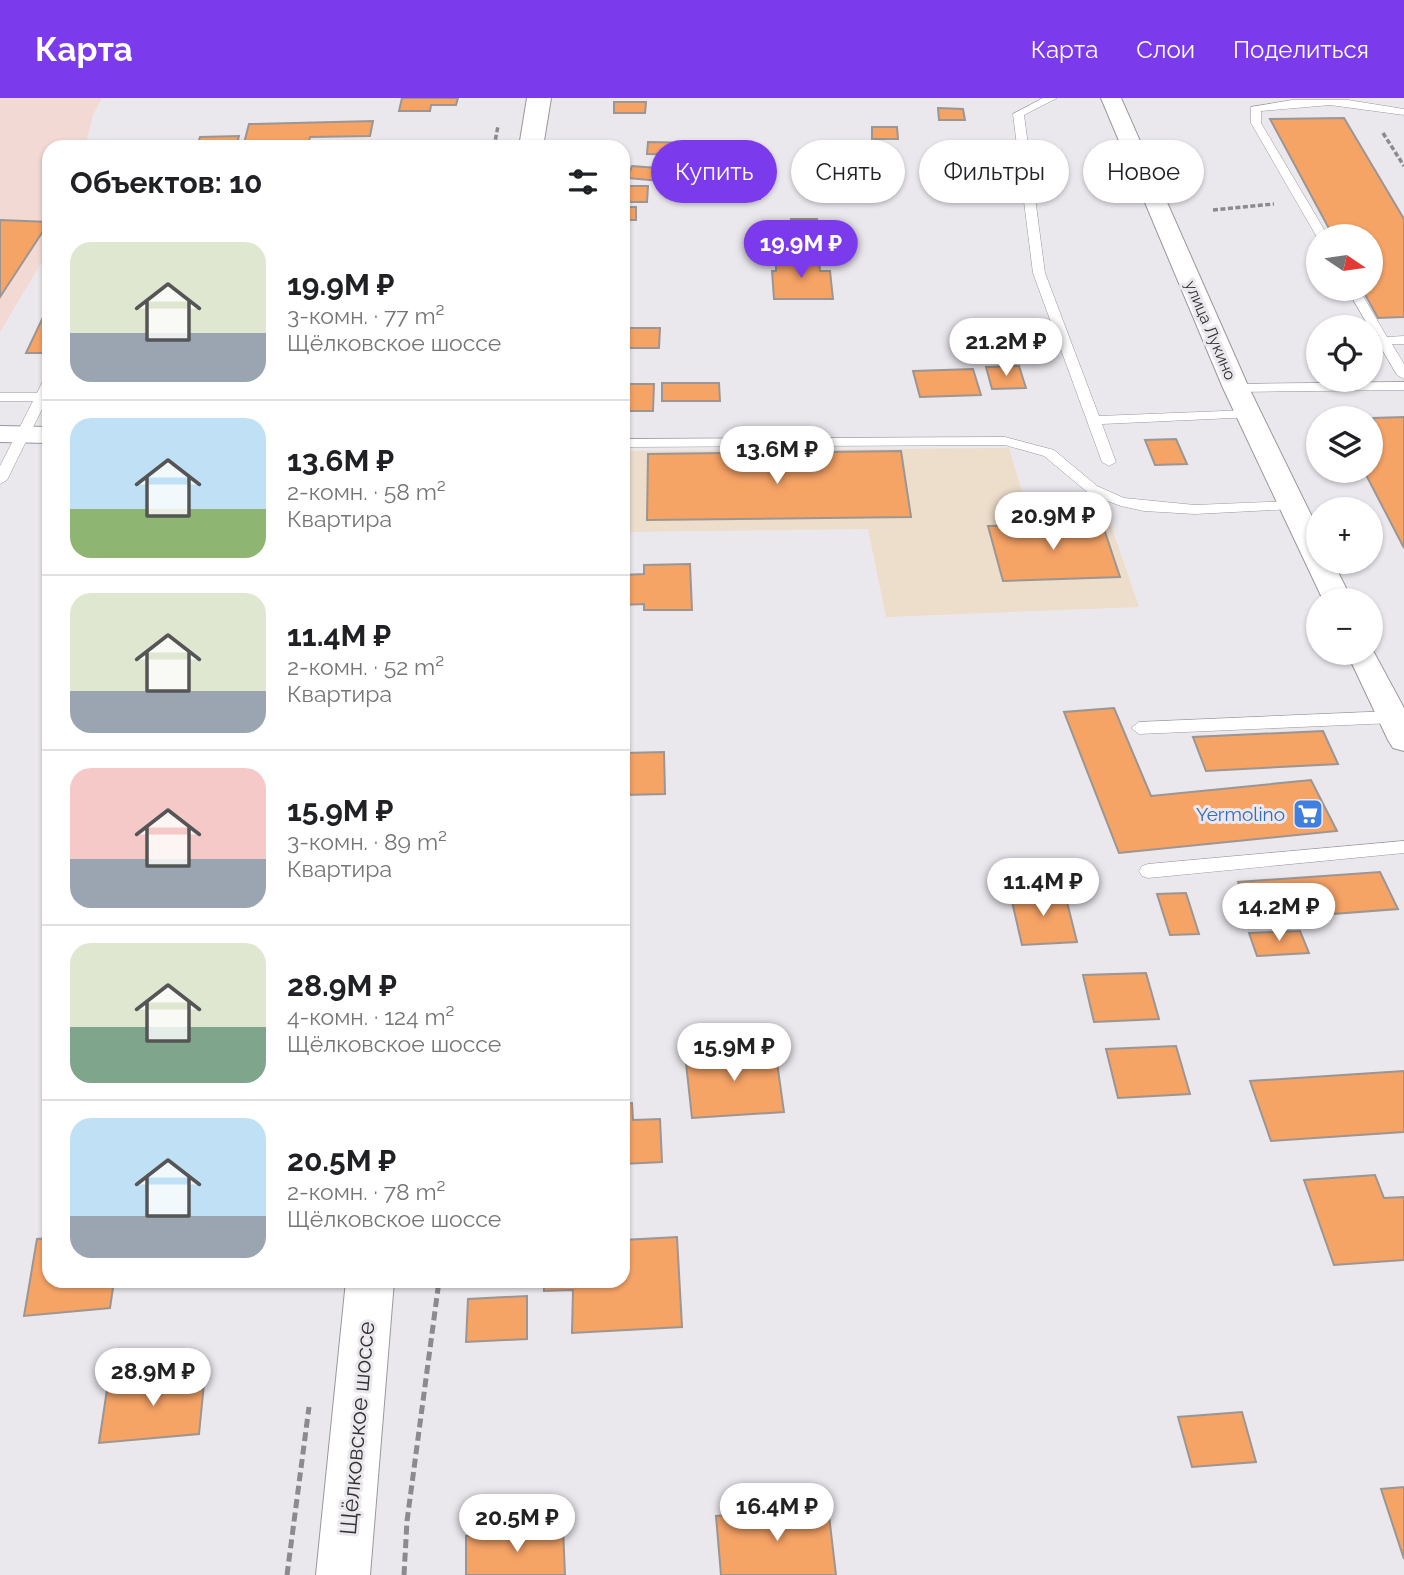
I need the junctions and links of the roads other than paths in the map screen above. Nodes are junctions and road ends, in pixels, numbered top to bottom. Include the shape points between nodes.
1 (540, 98) edge
2 (1052, 98) edge
3 (1111, 98) edge
4 (1404, 111) edge
5 (532, 140) edge
6 (1315, 224) edge
7 (1404, 340) edge
8 (1383, 341) joint
9 (1404, 375) edge
10 (1404, 386) edge
11 (1236, 388) junction
12 (0, 397) edge
13 (41, 397) joint
14 (1249, 414) junction
15 (1092, 420) junction
16 (11, 434) edge
17 (42, 435) edge
18 (630, 443) edge
19 (1109, 462) dead end
20 (0, 480) edge
21 (1292, 505) junction
22 (1306, 534) edge
23 (1368, 665) edge
24 (1139, 727) dead end
25 (1401, 731) edge
26 (1404, 847) edge
27 (1148, 871) dead end
28 (369, 1288) edge
29 (343, 1575) edge

1 - 5 main road
2 - 15 lane via 1018,114 1039,273
3 - 11 street, улица Лукино
4 - 6 lane via 1363,103 1283,102 1255,109 1256,123
7 - 8 lane
8 - 9 lane
10 - 11 lane
11 - 14 street, улица Лукино
12 - 13 lane
13 - 16 lane
14 - 15 lane
14 - 21 street, улица Лукино
15 - 19 lane
16 - 17 street
16 - 20 lane
18 - 21 lane via 1005,441 1051,452 1098,493 1115,499 1171,507
21 - 22 street, улица Лукино
23 - 25 street
24 - 25 lane
26 - 27 lane
28 - 29 main road, Щёлковское шоссе

